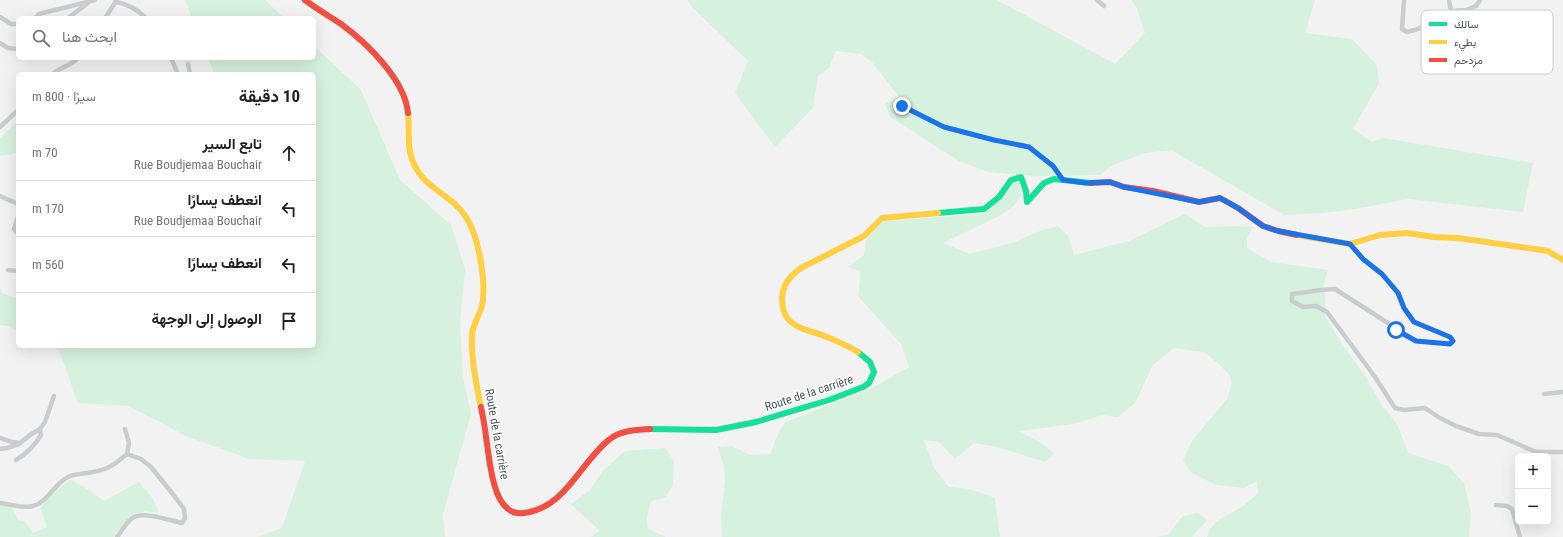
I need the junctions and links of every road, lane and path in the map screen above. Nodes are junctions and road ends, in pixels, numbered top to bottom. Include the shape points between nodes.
1 (95, 0) edge
2 (305, 0) edge
3 (1097, 0) edge
4 (1404, 0) edge
5 (1449, 0) edge
6 (1480, 0) edge
7 (117, 1) edge
8 (1104, 6) dead end
9 (1451, 10) edge
10 (1466, 10) edge
11 (36, 16) edge
12 (71, 16) edge
13 (106, 16) edge
14 (144, 16) edge
15 (0, 17) edge
16 (16, 24) edge
17 (1421, 27) edge
18 (0, 44) edge
19 (16, 50) edge
20 (77, 60) edge
21 (172, 60) edge
22 (188, 64) dead end
23 (55, 72) edge
24 (177, 72) edge
25 (190, 72) edge
26 (902, 106) dead end
27 (16, 112) edge
28 (0, 127) edge
29 (1063, 180) junction
30 (0, 196) edge
31 (16, 203) edge
32 (16, 222) edge
33 (16, 232) edge
34 (1350, 244) junction
35 (1563, 260) edge
36 (8, 270) dead end
37 (16, 271) edge
38 (1563, 392) edge
39 (1544, 394) dead end
40 (54, 396) dead end
41 (40, 429) junction
42 (125, 429) dead end
43 (0, 438) edge
44 (20, 443) junction
45 (0, 449) edge
46 (1563, 452) edge
47 (127, 454) junction
48 (16, 460) dead end
49 (0, 503) edge
50 (1496, 505) dead end
51 (117, 537) edge
52 (1520, 537) edge

1 - 11 street
1 - 12 street
2 - 29 street, Route de la carrière via 351,31 385,68 406,102 409,147 414,164 437,192 456,205 467,218 473,232 480,251 484,291 482,307 473,324 474,370 494,484 502,503 509,511 519,514 550,504 615,435 651,430 725,429 795,411 864,387 871,380 873,371 870,361 862,353 790,321 784,313 782,291 789,277 799,269 867,234 882,218 984,209 999,197 1012,180 1021,177 1027,202 1044,183 1054,179
3 - 8 street
4 - 17 street via 1402,28 1407,32
5 - 9 street
6 - 10 street via 1476,6
7 - 13 street
7 - 14 street via 140,11
15 - 16 street via 11,24
18 - 19 street
20 - 23 street
21 - 24 street
22 - 25 street
26 - 29 street via 944,127 1029,147 1053,166
27 - 28 street
29 - 34 street via 1086,183 1110,182 1199,202 1220,198 1263,226
30 - 31 street
32 - 33 street
34 - 35 street via 1380,235 1408,233 1548,251
34 - 46 street via 1398,293 1414,322 1450,337 1453,341 1450,344 1416,341 1334,289 1292,294 1292,301 1303,307 1316,306 1327,312 1395,408 1425,408 1456,426 1479,434 1498,435 1536,452
36 - 37 street
38 - 39 street
40 - 41 street
41 - 44 street
41 - 48 street via 41,435 36,443
42 - 47 street via 129,443
43 - 44 street
44 - 45 street
47 - 49 street via 112,467 69,476 40,503 33,506 23,508
47 - 51 street via 141,459 151,467 184,509 185,518 182,523 157,516 133,518
50 - 52 street via 1512,509

